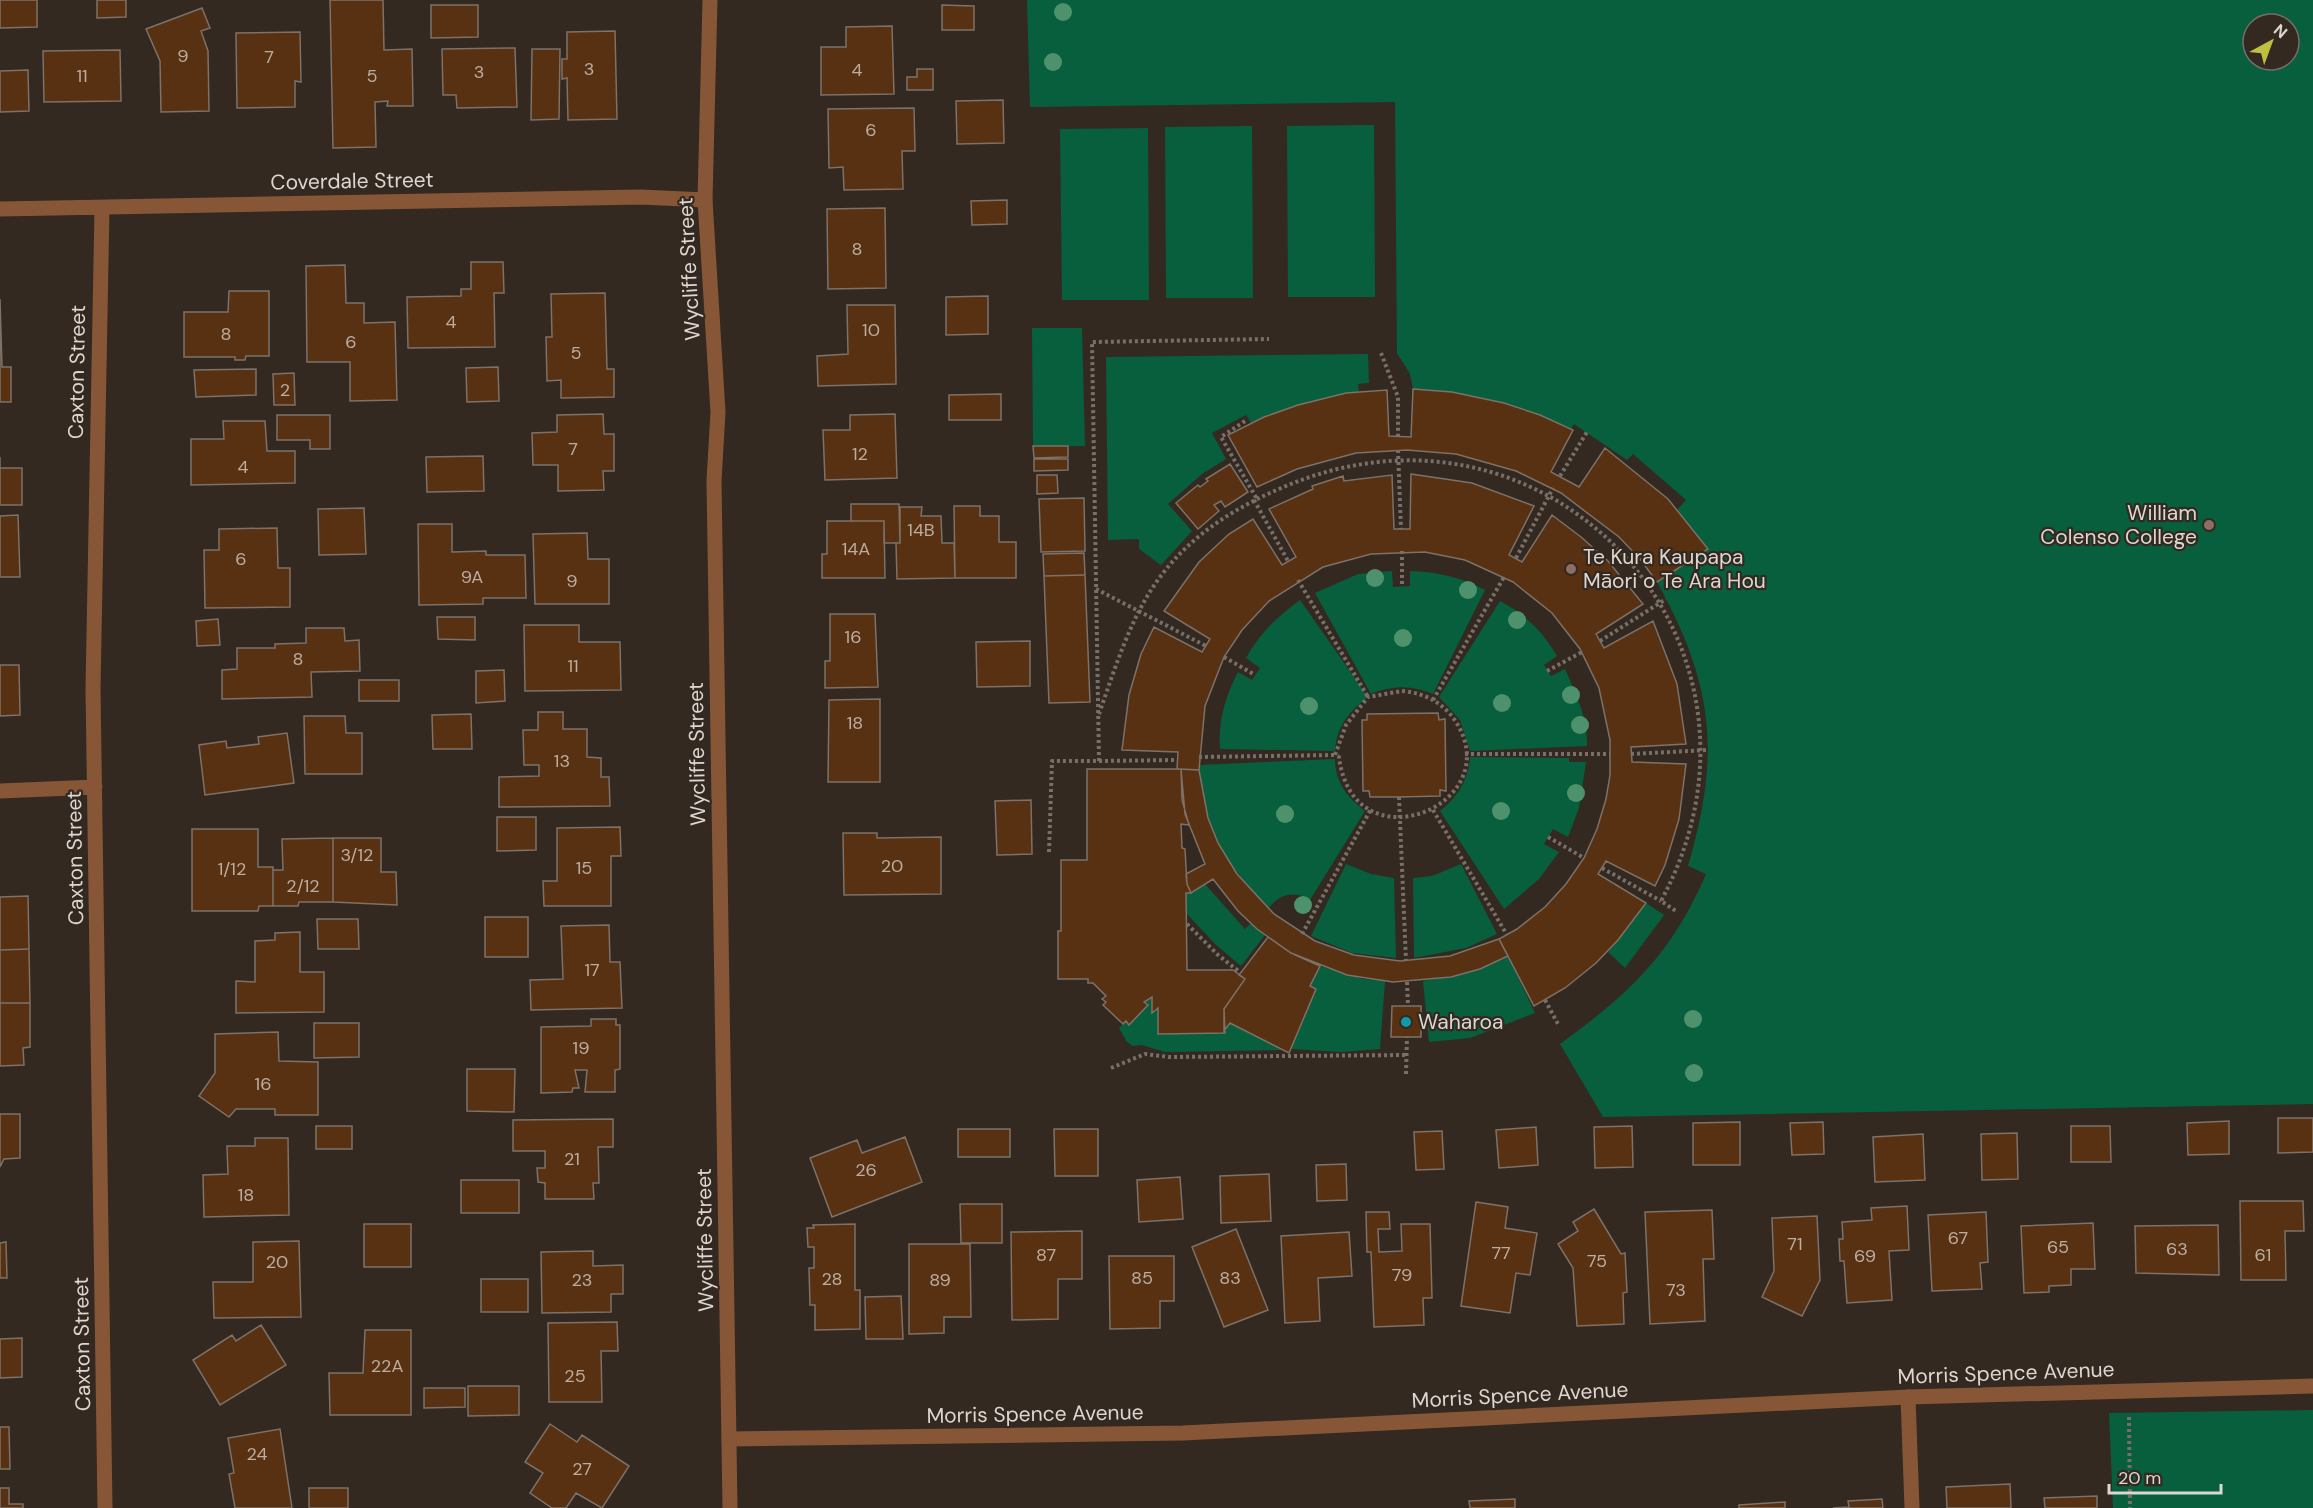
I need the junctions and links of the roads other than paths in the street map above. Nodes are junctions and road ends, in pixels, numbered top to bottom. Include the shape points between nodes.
1 (710, 0) edge
2 (705, 200) junction
3 (102, 208) junction
4 (0, 209) edge
5 (95, 787) junction
6 (0, 791) edge
7 (2313, 1386) edge
8 (1908, 1397) junction
9 (729, 1439) junction
10 (105, 1508) edge
11 (730, 1508) edge
12 (1911, 1508) edge

1 - 2 street, Wycliffe Street
2 - 3 street, Coverdale Street via 618,198
2 - 9 street, Wycliffe Street via 718,412 714,481
3 - 4 street, Coverdale Street
3 - 5 street, Caxton Street via 93,689
5 - 6 street
5 - 10 street, Caxton Street
7 - 8 street, Morris Spence Avenue
8 - 9 street, Morris Spence Avenue via 1183,1433
8 - 12 street
9 - 11 street, Wycliffe Street

